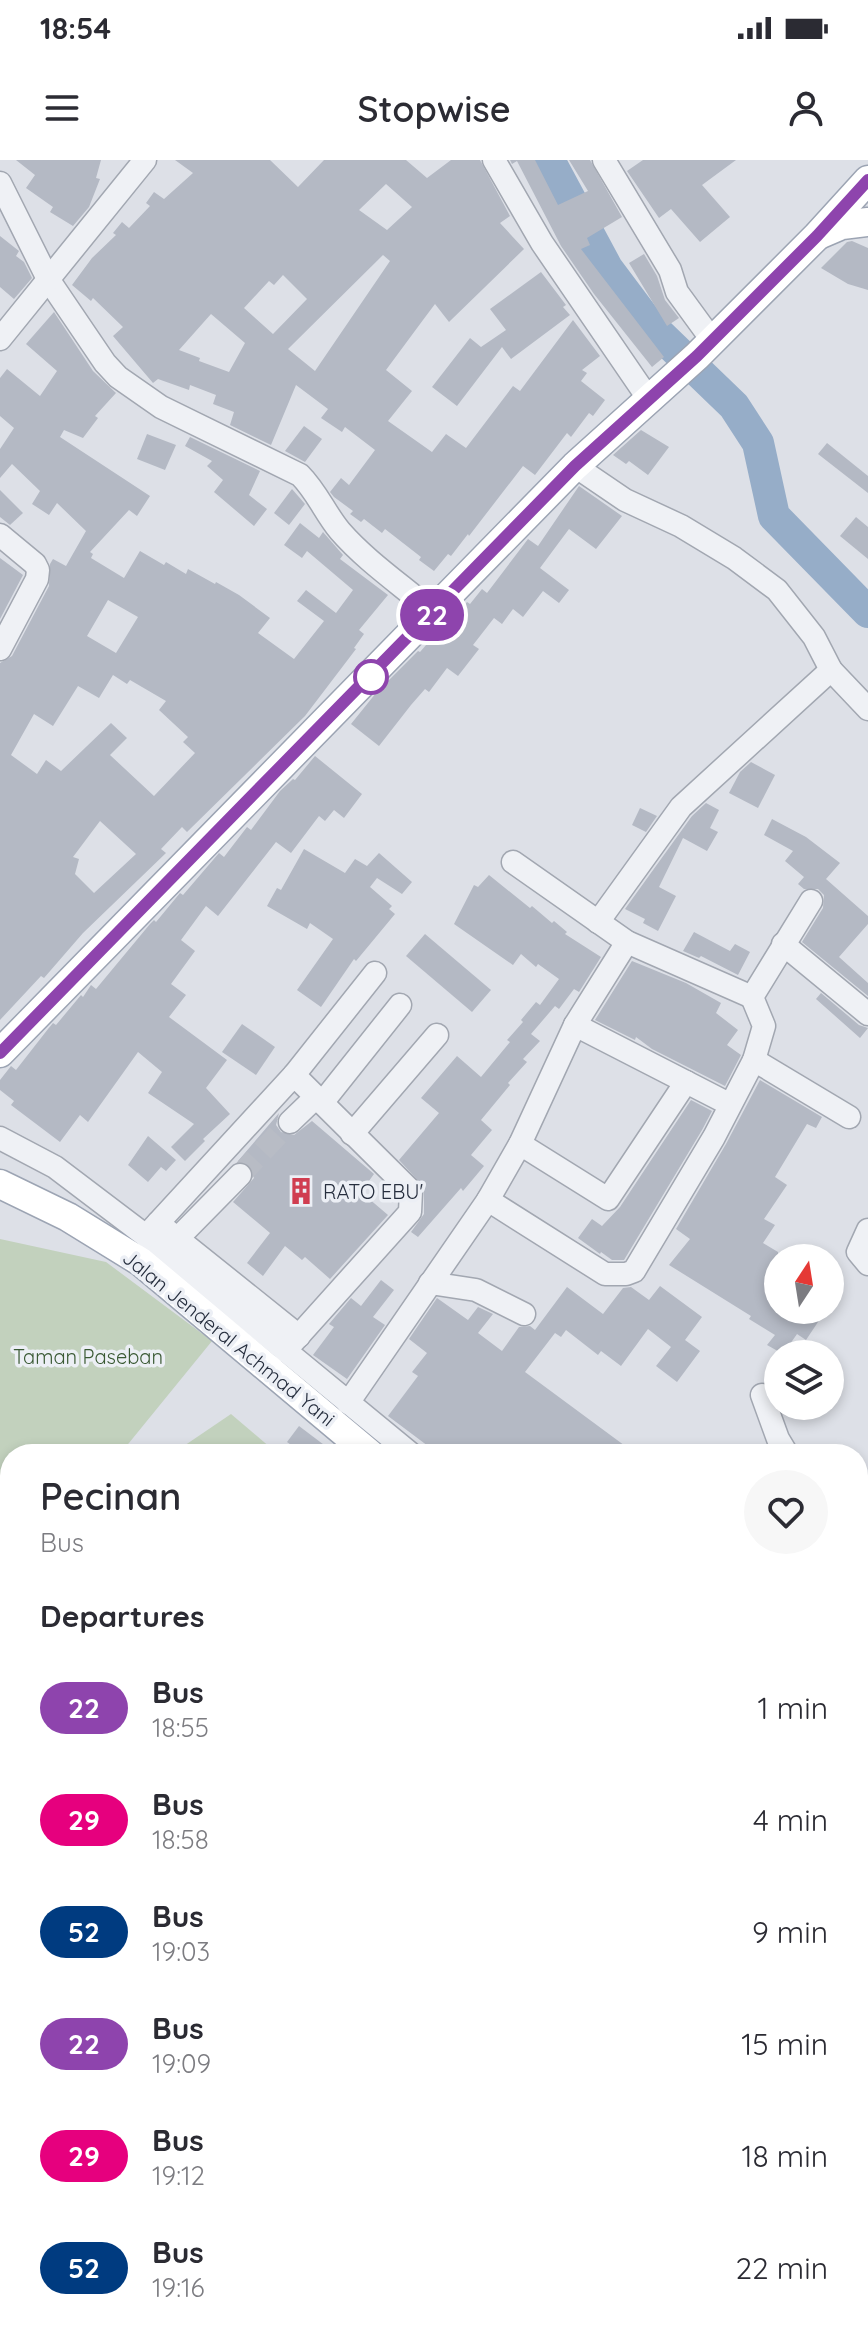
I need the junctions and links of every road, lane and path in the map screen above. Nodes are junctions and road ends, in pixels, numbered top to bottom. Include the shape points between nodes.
1 (145, 160) edge
2 (494, 160) edge
3 (604, 160) edge
4 (868, 180) edge
5 (0, 183) edge
6 (868, 222) edge
7 (817, 236) junction
8 (48, 279) junction
9 (0, 339) edge
10 (704, 348) junction
11 (657, 390) junction
12 (575, 466) junction
13 (0, 535) edge
14 (434, 613) junction
15 (0, 649) edge
16 (831, 670) junction
17 (868, 709) edge
18 (513, 862) dead end
19 (811, 901) dead end
20 (598, 922) junction
21 (627, 942) junction
22 (783, 944) junction
23 (375, 973) dead end
24 (752, 997) junction
25 (400, 1005) dead end
26 (868, 1014) edge
27 (575, 1025) junction
28 (437, 1035) dead end
29 (0, 1053) edge
30 (754, 1060) junction
31 (294, 1075) junction
32 (686, 1082) junction
33 (319, 1100) junction
34 (729, 1104) junction
35 (849, 1117) dead end
36 (290, 1122) tunnel mouth
37 (352, 1134) junction
38 (0, 1138) edge
39 (520, 1144) junction
40 (240, 1175) tunnel mouth
41 (199, 1179) junction
42 (0, 1184) edge
43 (217, 1198) junction
44 (488, 1200) junction
45 (152, 1230) junction
46 (868, 1230) edge
47 (177, 1239) junction
48 (868, 1264) edge
49 (430, 1283) junction
50 (524, 1314) dead end
51 (292, 1343) junction
52 (762, 1395) dead end
53 (348, 1403) junction
54 (358, 1444) edge
55 (399, 1444) edge
56 (781, 1444) edge

1 - 8 street
2 - 11 street via 542,243
3 - 10 street via 670,270
4 - 7 main road
5 - 8 street
6 - 7 main road
7 - 10 main road
8 - 9 street
8 - 14 street via 118,377 161,407 300,475 354,546
10 - 11 main road
11 - 12 main road
12 - 14 main road
12 - 16 street via 625,500 734,558 777,590 814,637
13 - 15 street via 38,570
14 - 29 main road
16 - 17 street
16 - 20 street via 681,807
18 - 20 street
19 - 22 street
20 - 21 street
21 - 24 street
21 - 27 street
22 - 24 street
22 - 26 street
23 - 31 street
24 - 30 street via 764,1026
25 - 33 street
27 - 32 street
27 - 39 street
28 - 37 street
30 - 34 street
30 - 35 street
31 - 33 street
31 - 41 street
32 - 34 street
32 - 39 street via 608,1199
33 - 36 street
33 - 37 street
34 - 44 street via 631,1272 605,1274
37 - 51 street via 411,1191 410,1212
38 - 45 street, Jalan Jenderal Achmad Yani
39 - 44 street
40 - 43 street
41 - 43 street
41 - 45 street
42 - 54 main road, Jalan Jenderal Achmad Yani via 68,1217 141,1262
43 - 47 street
44 - 49 street
45 - 47 street
45 - 51 street, Jalan Jenderal Achmad Yani
46 - 48 street via 858,1252
47 - 51 street
49 - 50 street via 476,1290
49 - 53 street
51 - 53 street, Jalan Jenderal Achmad Yani
52 - 56 street
53 - 55 street, Jalan Jenderal Achmad Yani

